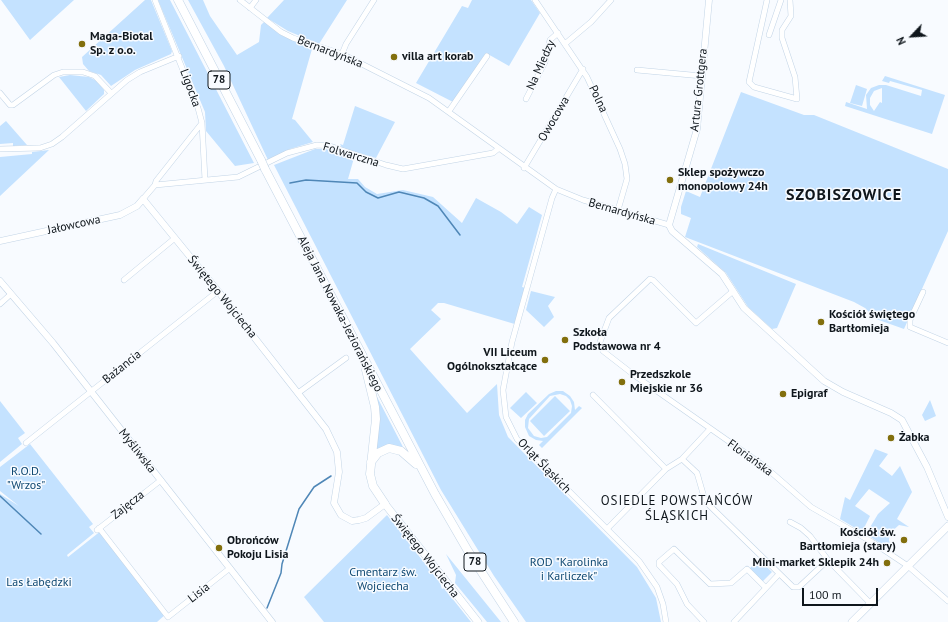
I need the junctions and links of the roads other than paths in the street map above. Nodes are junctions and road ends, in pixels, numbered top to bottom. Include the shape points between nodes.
1 (155, 0) edge
2 (178, 0) edge
3 (240, 0) edge
4 (256, 0) edge
5 (374, 0) edge
6 (535, 0) edge
7 (611, 0) edge
8 (709, 0) edge
9 (767, 0) edge
10 (780, 0) edge
11 (790, 0) edge
12 (250, 8) junction
13 (558, 33) junction
14 (769, 36) dead end
15 (566, 43) junction
16 (342, 54) junction
17 (178, 56) junction
18 (487, 56) dead end
19 (582, 69) junction
20 (637, 70) dead end
21 (702, 76) junction
22 (112, 92) junction
23 (0, 94) edge
24 (526, 99) dead end
25 (449, 111) junction
26 (202, 123) junction
27 (0, 149) edge
28 (498, 149) junction
29 (524, 168) junction
30 (205, 180) junction
31 (155, 185) junction
32 (556, 189) junction
33 (143, 199) junction
34 (618, 210) junction
35 (668, 225) junction
36 (175, 238) junction
37 (0, 241) edge
38 (124, 280) dead end
39 (0, 282) edge
40 (218, 291) junction
41 (732, 292) junction
42 (923, 292) dead end
43 (11, 294) junction
44 (0, 304) edge
45 (948, 343) edge
46 (362, 356) junction
47 (346, 358) dead end
48 (91, 392) junction
49 (298, 393) junction
50 (593, 395) dead end
51 (710, 428) junction
52 (26, 443) dead end
53 (682, 459) junction
54 (371, 462) junction
55 (421, 469) junction
56 (666, 469) junction
57 (161, 480) junction
58 (385, 504) junction
59 (948, 517) edge
60 (790, 522) dead end
61 (948, 526) edge
62 (607, 529) junction
63 (828, 560) junction
64 (908, 566) junction
65 (230, 568) junction
66 (779, 574) junction
67 (766, 588) junction
68 (948, 601) edge
69 (870, 603) junction
70 (168, 617) joint
71 (272, 622) edge
72 (478, 622) edge
73 (514, 622) edge
74 (666, 622) edge
75 (704, 622) edge
76 (734, 622) edge
77 (852, 622) edge

1 - 17 street, Ligocka
2 - 46 main road, Aleja Jana Nowaka-Jeziorańskiego / 78, bridge
3 - 12 street, Bernardyńska
4 - 12 street
5 - 16 street
6 - 13 street, Polna
7 - 15 street, Na Miedzy via 591,22
8 - 21 street, Artura Grottgera
9 - 11 street via 749,82 754,87 797,99 795,77 782,38 782,30 791,16
10 - 14 street
12 - 16 street, Bernardyńska via 293,38
13 - 15 street, Polna
13 - 24 street, Na Miedzy via 550,40 545,62
15 - 19 street, Polna
16 - 25 street, Bernardyńska via 429,98
17 - 22 street via 133,76
17 - 26 street, Ligocka
18 - 25 street
19 - 29 street, Owocowa
19 - 34 street, Polna via 603,110 625,164 626,179
20 - 21 street
21 - 35 street, Artura Grottgera via 697,129
22 - 23 street via 94,76 82,72 63,72 54,75 13,105
22 - 27 street via 52,144 40,148
25 - 28 street, Bernardyńska
26 - 30 street, Ligocka
26 - 31 street
28 - 29 street, Bernardyńska
28 - 30 street, Folwarczna via 493,153 402,169 330,146 317,145 287,153 238,177
29 - 32 street, Bernardyńska
30 - 31 street, Folwarczna
31 - 33 street
32 - 34 street, Bernardyńska via 576,198
32 - 62 street, Orląt Śląskich via 512,342 504,384 504,406 506,417 517,440
33 - 36 street, Świętego Wojciecha
33 - 37 street, Jałowcowa via 138,206 120,215
34 - 35 street, Bernardyńska
35 - 41 street, Bernardyńska via 722,274
36 - 38 street
36 - 40 street, Świętego Wojciecha
39 - 43 street, Myśliwska
40 - 48 street, Bażancia
40 - 49 street, Świętego Wojciecha
41 - 51 street, Floriańska via 696,323 650,279 609,318 600,342 603,351 612,359
41 - 59 street, Bernardyńska via 744,308 824,381 902,420 927,467
42 - 45 street via 910,320 910,327
43 - 44 street
43 - 48 street, Myśliwska
46 - 54 main road via 376,413
46 - 55 main road, Aleja Jana Nowaka-Jeziorańskiego / 78
47 - 49 street
48 - 52 street, Bażancia
48 - 57 street, Myśliwska
49 - 58 street, Świętego Wojciecha via 326,429 337,452 339,472 334,495 337,510 346,518 359,520
50 - 56 street
51 - 53 street
51 - 64 street, Floriańska via 764,466 818,512 872,542
53 - 56 street
53 - 66 street via 697,473 709,505
54 - 55 main road via 383,449 397,449
54 - 58 main road via 373,486
55 - 73 main road, Aleja Jana Nowaka-Jeziorańskiego / 78 via 468,551
56 - 62 street
57 - 65 street, Myśliwska
57 - 70 street, Zajęcza via 98,530
58 - 72 main road, Świętego Wojciecha
60 - 63 street via 810,536
61 - 64 main road
62 - 74 street, Orląt Śląskich via 640,561 657,587
63 - 66 street via 799,587 793,587
63 - 69 street
64 - 68 street, Floriańska
64 - 69 main road
65 - 70 street, Lisia
65 - 71 street, Myśliwska
66 - 67 street
67 - 75 street via 747,569 731,584 710,584 674,549 659,562 659,565 677,584 687,604
67 - 76 street
69 - 77 main road

